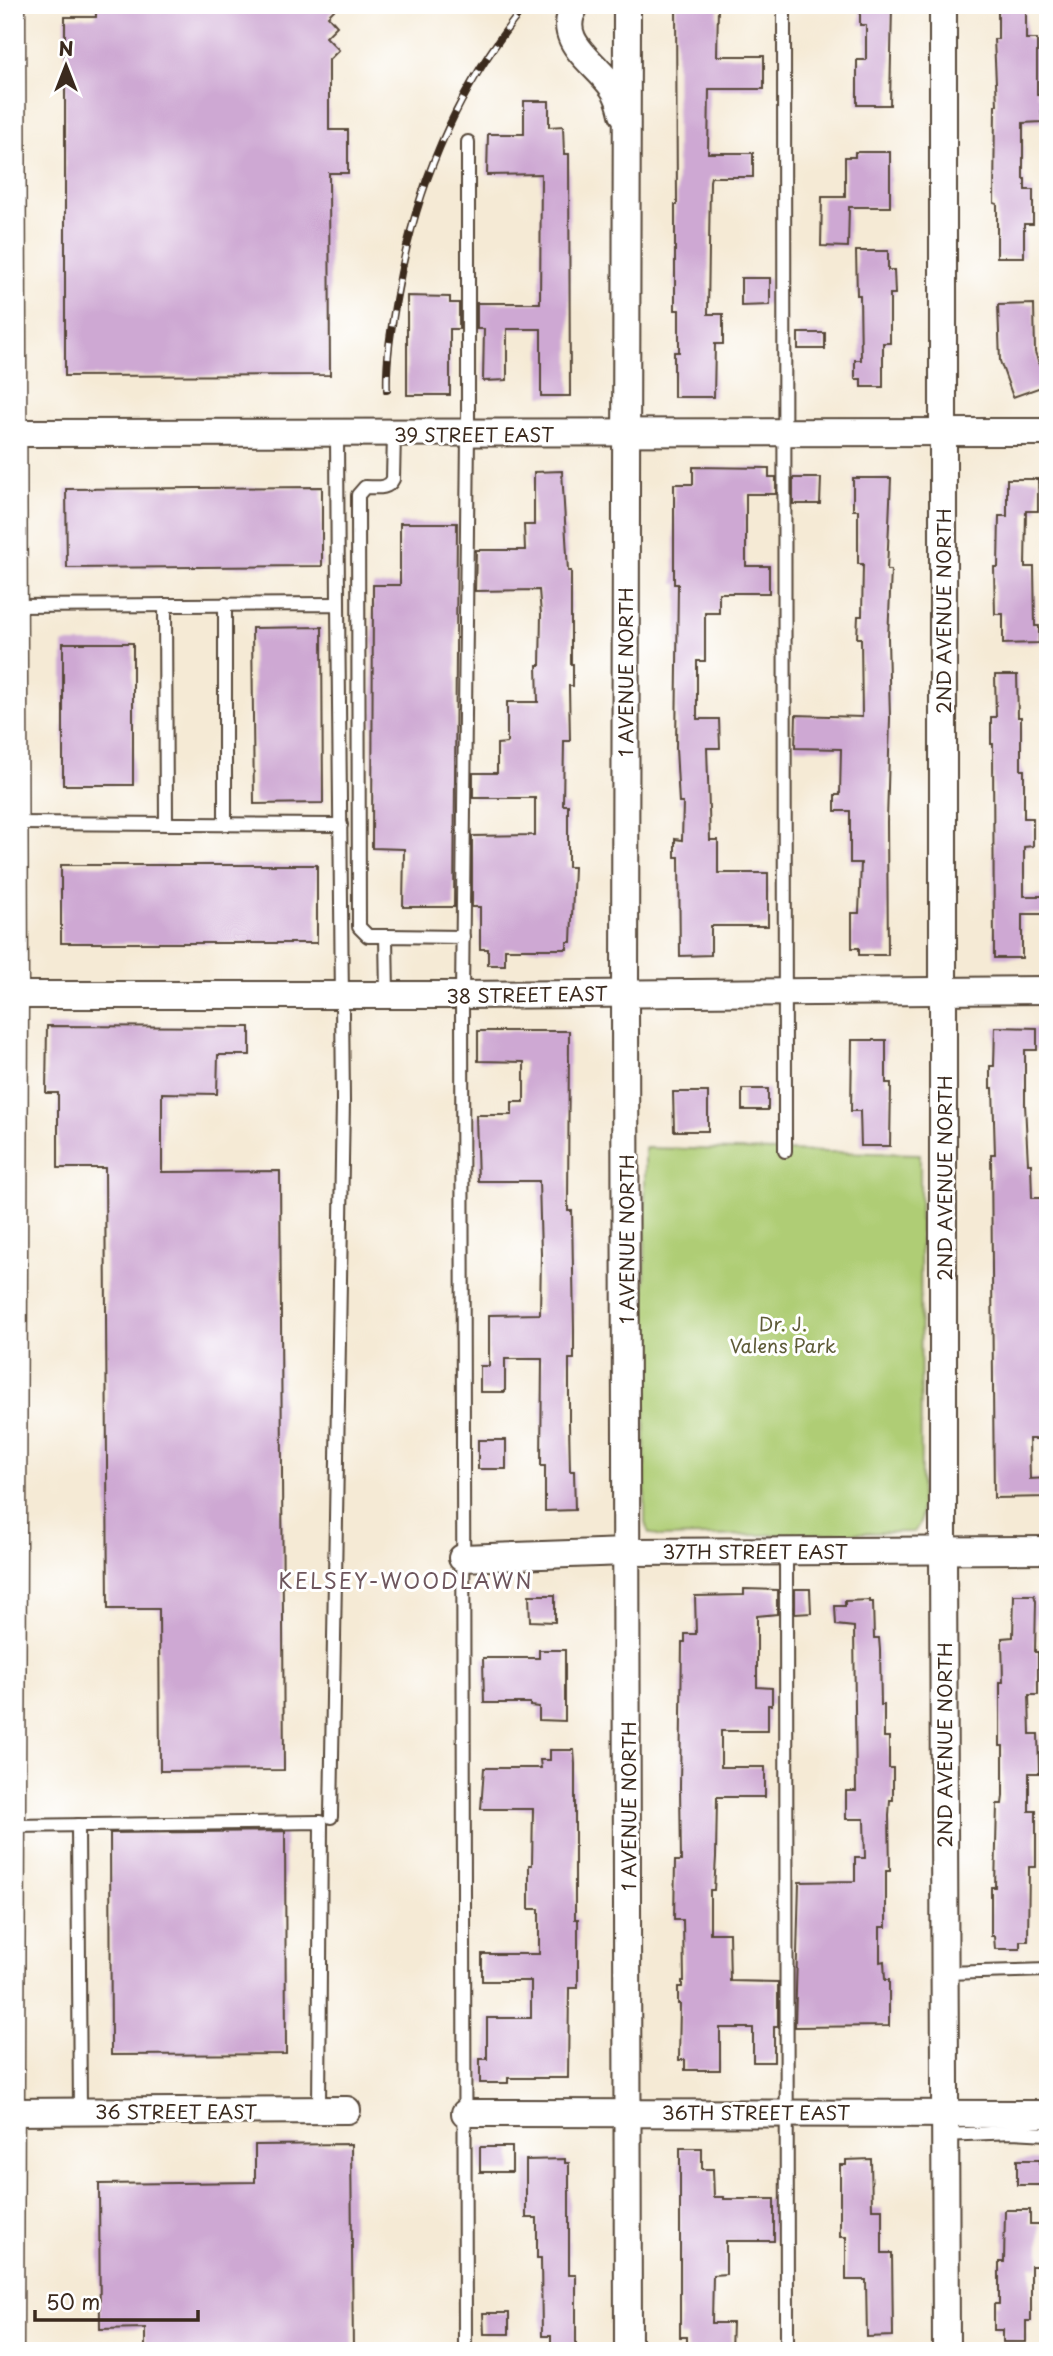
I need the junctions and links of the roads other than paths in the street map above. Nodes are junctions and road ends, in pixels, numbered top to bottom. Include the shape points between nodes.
1 (9, 5) edge
2 (576, 5) edge
3 (627, 5) edge
4 (783, 5) edge
5 (943, 5) edge
6 (626, 126) junction
7 (468, 142) dead end
8 (1048, 432) edge
9 (8, 433) edge
10 (625, 433) junction
11 (943, 433) junction
12 (337, 434) junction
13 (394, 434) junction
14 (468, 434) junction
15 (784, 434) junction
16 (225, 604) junction
17 (338, 604) junction
18 (165, 605) junction
19 (11, 606) junction
20 (12, 823) junction
21 (166, 824) junction
22 (225, 824) junction
23 (341, 825) junction
24 (386, 936) junction
25 (463, 937) junction
26 (944, 990) junction
27 (1048, 990) edge
28 (785, 991) junction
29 (625, 993) junction
30 (344, 994) junction
31 (387, 994) junction
32 (9, 995) edge
33 (462, 995) junction
34 (785, 1151) dead end
35 (8, 1216) edge
36 (943, 1550) junction
37 (1048, 1550) edge
38 (786, 1551) junction
39 (626, 1552) junction
40 (462, 1558) junction
41 (331, 1817) dead end
42 (78, 1825) junction
43 (8, 1826) junction
44 (1048, 1970) edge
45 (944, 1973) junction
46 (319, 2110) junction
47 (346, 2110) dead end
48 (6, 2112) edge
49 (80, 2112) junction
50 (629, 2112) junction
51 (786, 2112) junction
52 (465, 2113) junction
53 (1048, 2114) edge
54 (945, 2124) junction
55 (1048, 2134) edge
56 (7, 2351) edge
57 (465, 2351) edge
58 (628, 2351) edge
59 (787, 2351) edge
60 (946, 2351) edge

1 - 9 street
2 - 6 street, 1 AVENUE NORTH via 570,19 574,45 613,88
3 - 6 street, 1 AVENUE NORTH
4 - 15 lane
5 - 11 street, 2ND AVENUE NORTH
6 - 10 street, 1 AVENUE NORTH
7 - 14 lane
8 - 11 street, 39 STREET EAST
9 - 12 street, 39 STREET EAST
9 - 19 street
10 - 14 street, 39 STREET EAST
10 - 15 street, 39 STREET EAST
10 - 29 street, 1 AVENUE NORTH
11 - 15 street, 39 STREET EAST
11 - 26 street, 2ND AVENUE NORTH
12 - 13 street, 39 STREET EAST
12 - 17 lane
13 - 14 street, 39 STREET EAST
13 - 24 lane via 390,485 365,488 358,495 359,928 368,936
14 - 25 lane
15 - 28 lane
16 - 17 lane
16 - 18 lane
16 - 22 lane
17 - 23 lane
18 - 19 lane
18 - 21 lane
19 - 20 street
20 - 21 lane
20 - 32 street
21 - 22 lane
22 - 23 lane
23 - 30 lane
24 - 25 lane
24 - 31 lane
25 - 33 lane
26 - 27 street, 38 STREET EAST
26 - 28 street, 38 STREET EAST
26 - 36 street, 2ND AVENUE NORTH
28 - 29 street, 38 STREET EAST
28 - 34 lane
29 - 33 street, 38 STREET EAST
29 - 39 street, 1 AVENUE NORTH
30 - 31 street, 38 STREET EAST
30 - 32 street, 38 STREET EAST
30 - 41 lane
31 - 33 street, 38 STREET EAST
32 - 35 street
33 - 40 lane
35 - 43 street
36 - 37 street, 37TH STREET EAST
36 - 38 street, 37TH STREET EAST
36 - 45 street, 2ND AVENUE NORTH
38 - 39 street, 37TH STREET EAST
38 - 51 lane
39 - 40 street, 37TH STREET EAST
39 - 50 street, 1 AVENUE NORTH
40 - 52 lane
42 - 43 lane
42 - 46 lane via 321,1822
42 - 49 lane
43 - 48 street
44 - 45 lane
45 - 54 street, 2ND AVENUE NORTH
46 - 47 street, 36 STREET EAST
46 - 49 street, 36 STREET EAST
48 - 49 street, 36 STREET EAST
48 - 56 street
50 - 51 street, 36TH STREET EAST
50 - 52 street, 36TH STREET EAST
50 - 58 street, 1 AVENUE NORTH
51 - 54 street, 36TH STREET EAST
51 - 59 lane
52 - 57 lane
53 - 54 street, 36TH STREET EAST
54 - 55 lane
54 - 60 street, 2ND AVENUE NORTH

